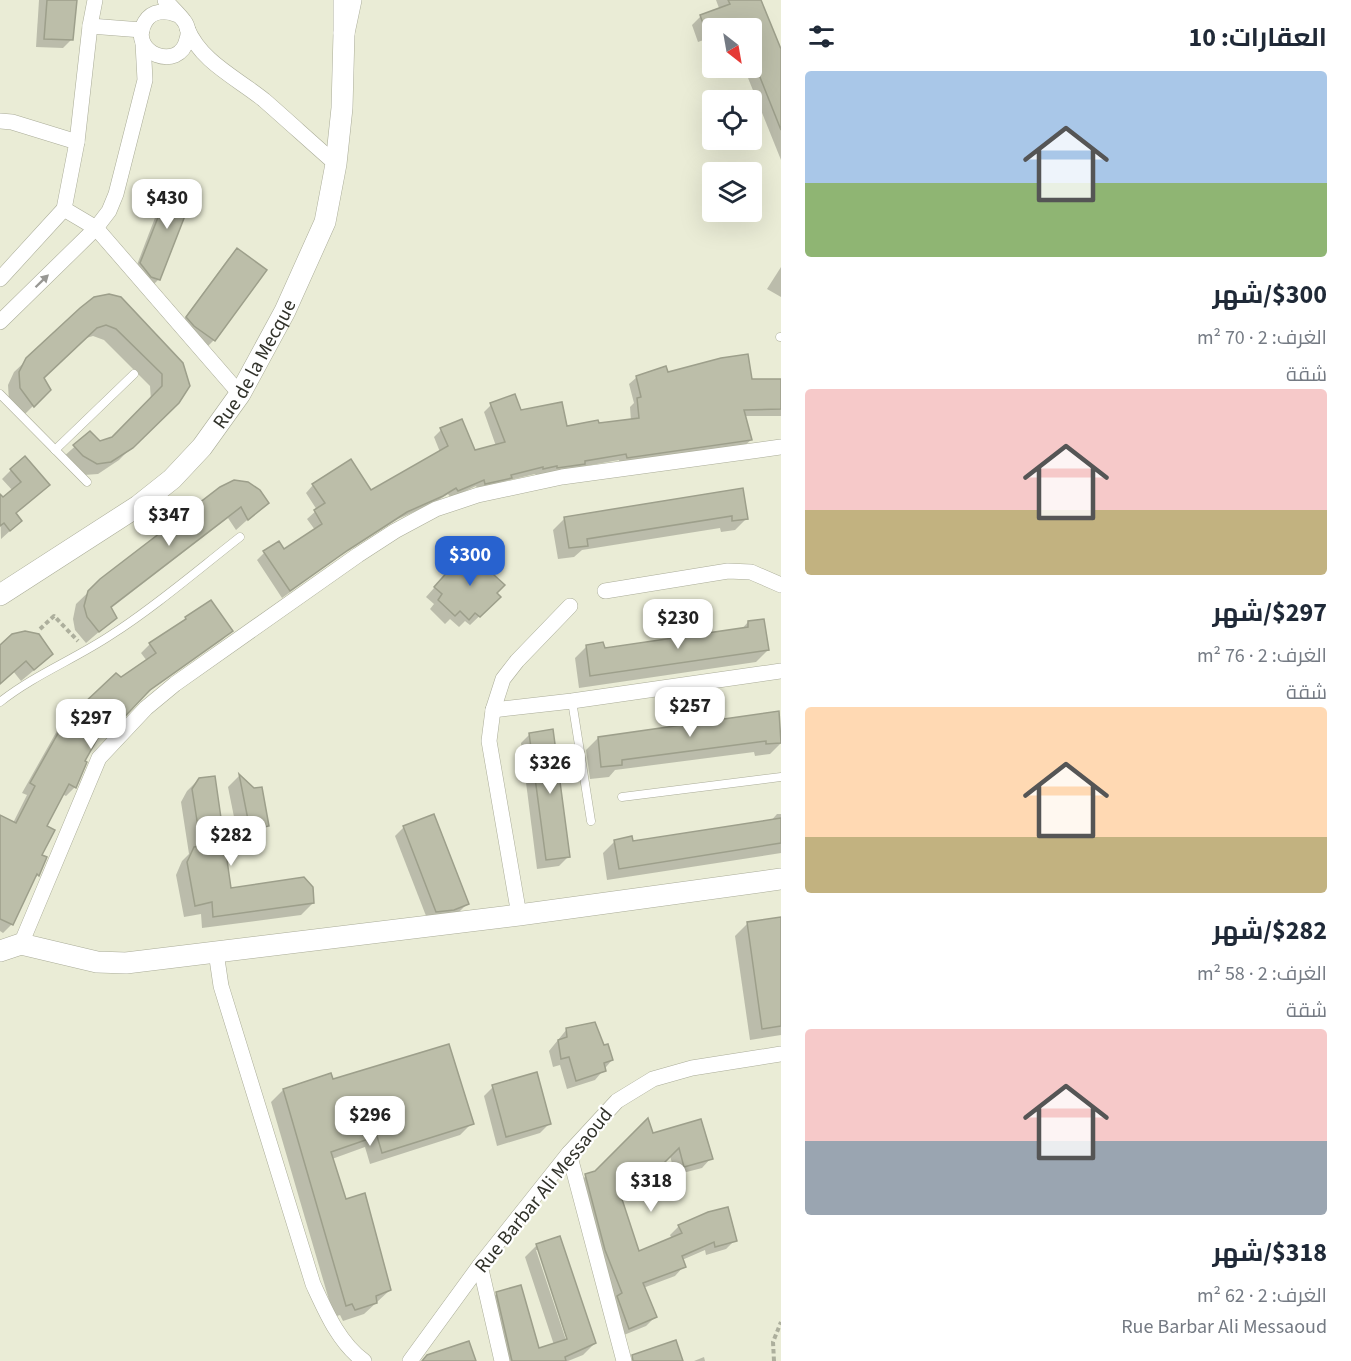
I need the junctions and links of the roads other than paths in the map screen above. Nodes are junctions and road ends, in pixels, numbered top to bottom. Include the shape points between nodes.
1 (96, 0) edge
2 (165, 0) edge
3 (344, 0) edge
4 (351, 0) edge
5 (178, 15) junction
6 (90, 26) junction
7 (187, 28) junction
8 (344, 33) junction
9 (142, 36) junction
10 (170, 57) junction
11 (207, 57) junction
12 (145, 80) junction
13 (0, 121) edge
14 (77, 141) junction
15 (336, 164) junction
16 (64, 209) junction
17 (96, 228) junction
18 (0, 279) edge
19 (0, 322) edge
20 (134, 374) dead end
21 (0, 394) edge
22 (240, 394) junction
23 (781, 447) edge
24 (55, 450) junction
25 (87, 482) dead end
26 (240, 537) dead end
27 (781, 585) edge
28 (605, 591) dead end
29 (0, 595) edge
30 (570, 606) dead end
31 (781, 671) edge
32 (572, 701) junction
33 (0, 702) edge
34 (493, 710) junction
35 (781, 777) edge
36 (622, 797) dead end
37 (591, 821) dead end
38 (781, 879) edge
39 (519, 915) junction
40 (21, 944) junction
41 (0, 951) edge
42 (216, 952) junction
43 (781, 1054) edge
44 (569, 1153) junction
45 (480, 1265) junction
46 (364, 1361) edge
47 (410, 1361) edge
48 (502, 1361) edge
49 (624, 1361) edge

1 - 6 street
2 - 5 street
3 - 8 street
4 - 8 street
5 - 7 street
5 - 9 street via 156,13 145,23
6 - 9 street
6 - 14 street
7 - 10 street via 186,45
7 - 11 street
8 - 15 street, Rue de la Mecque
9 - 10 street via 152,54
9 - 12 street
10 - 11 street
10 - 12 street via 154,67
11 - 15 street via 264,100
12 - 17 street via 116,194
13 - 14 street
14 - 16 street
15 - 22 street, Rue de la Mecque via 325,222 285,311
16 - 17 street
16 - 18 street
19 -> 17 street
17 - 22 street
20 - 24 lane
21 - 24 lane
22 - 29 street, Rue de la Mecque via 202,447 172,479 130,512
23 - 40 street via 562,477 478,495 436,509 358,555 175,684 146,708 99,758
24 - 25 lane
26 - 33 lane via 114,634
27 - 28 street via 751,572 728,571
30 - 34 street via 517,661 503,680
31 - 32 street
32 - 34 street
32 - 37 lane
34 - 39 street via 489,741
35 - 36 lane
38 - 39 street
39 - 42 street
40 - 41 street
40 - 42 street via 97,962 126,963
42 - 46 street via 221,986 313,1284 331,1322
43 - 44 street, Rue Barbar Ali Messaoud via 692,1068 654,1079 617,1101
44 - 45 street, Rue Barbar Ali Messaoud
44 - 49 street
45 - 47 street, Rue Barbar Ali Messaoud
45 - 48 street

